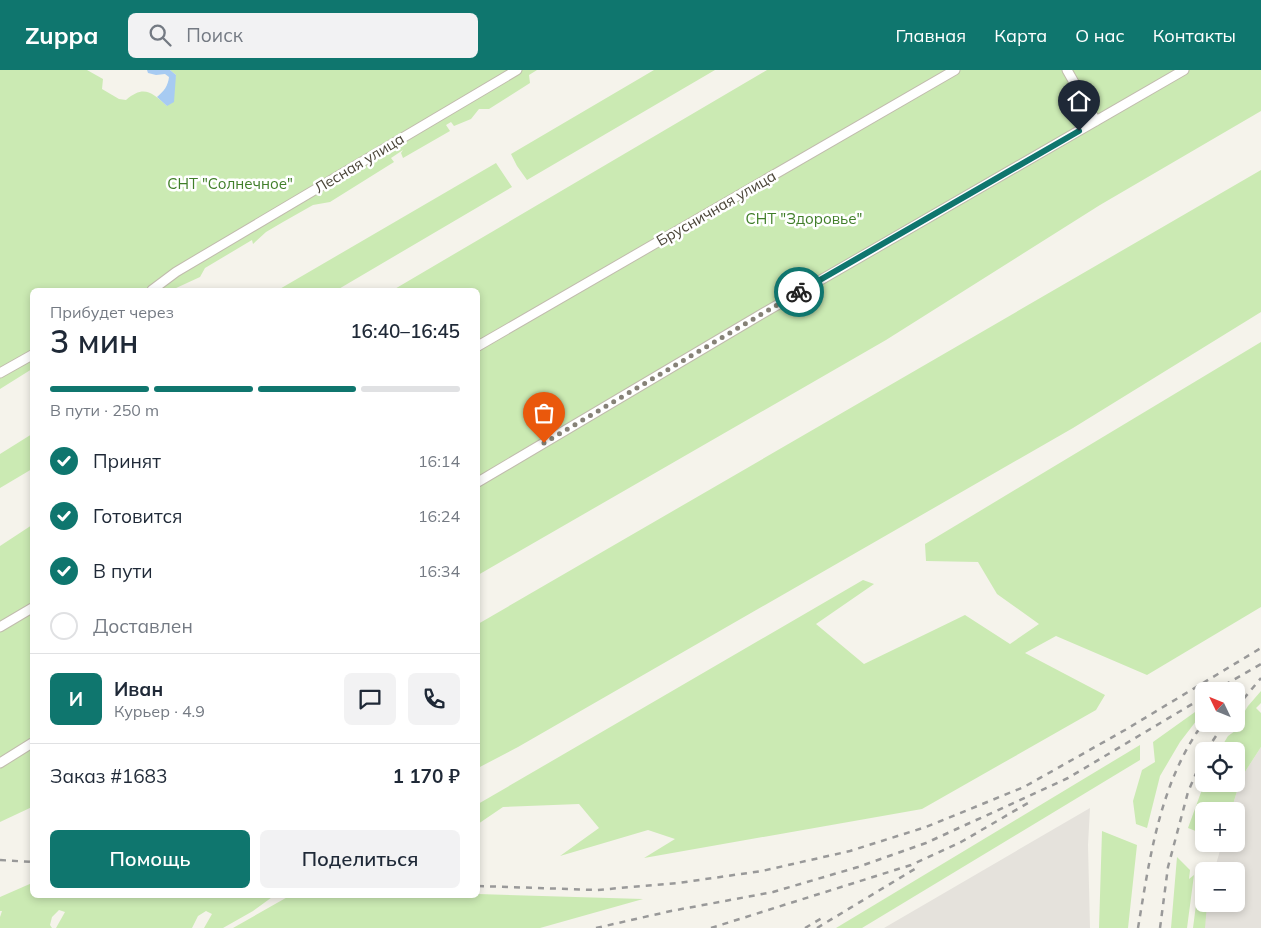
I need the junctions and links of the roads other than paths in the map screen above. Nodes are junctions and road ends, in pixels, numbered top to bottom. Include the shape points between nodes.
1 (517, 70) edge
2 (955, 70) edge
3 (1066, 70) edge
4 (1184, 70) edge
5 (1096, 121) junction
6 (155, 288) edge
7 (480, 345) edge
8 (30, 356) edge
9 (0, 373) edge
10 (480, 481) edge
11 (30, 609) edge
12 (0, 627) edge
13 (30, 744) edge
14 (0, 763) edge

1 - 6 street, Лесная улица via 176,272
2 - 7 street, Брусничная улица
3 - 5 street
4 - 5 street
5 - 10 street
8 - 9 street
11 - 12 street
13 - 14 street

